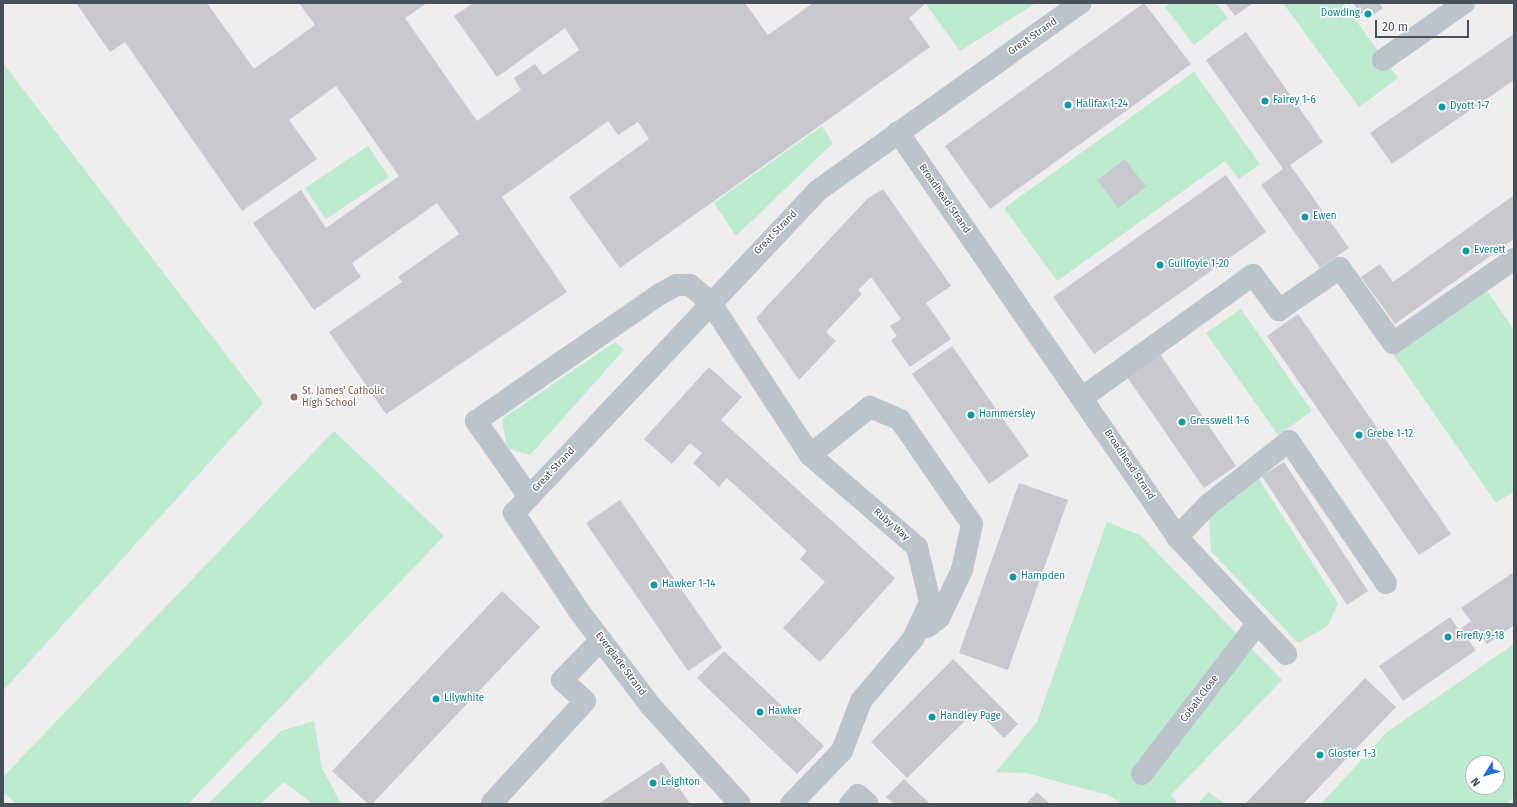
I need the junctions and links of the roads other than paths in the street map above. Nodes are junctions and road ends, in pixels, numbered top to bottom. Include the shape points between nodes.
1 (1081, 3) edge
2 (1464, 3) edge
3 (1383, 60) dead end
4 (898, 132) junction
5 (1514, 259) edge
6 (710, 302) junction
7 (1083, 397) junction
8 (810, 456) junction
9 (529, 497) junction
10 (514, 513) joint
11 (1178, 537) junction
12 (1386, 583) dead end
13 (1258, 623) junction
14 (913, 639) junction
15 (601, 640) junction
16 (1286, 654) dead end
17 (1142, 774) dead end
18 (492, 803) dead end
19 (740, 804) edge
20 (791, 804) edge
21 (850, 804) edge
22 (868, 804) edge

1 - 4 street, Great Strand
2 - 3 street
4 - 6 street, Great Strand via 817,191
4 - 7 street, Broadhead Strand
5 - 7 street via 1393,343 1340,268 1279,310 1253,275
6 - 8 street, Ruby Way
6 - 9 street, Great Strand
6 - 9 street, Ruby Way via 690,285 665,291 476,421
7 - 11 street, Broadhead Strand
8 - 14 street, Ruby Way via 917,547 930,602
8 - 14 street via 870,408 900,420 972,524 962,570 939,618
9 - 10 street, Great Strand
10 - 15 street, Everglade Strand
11 - 12 street via 1208,505 1289,441
11 - 13 street, Broadhead Strand
13 - 16 street, Broadhead Strand
13 - 17 street, Cobalt Close
14 - 20 street, Ruby Way via 861,701 842,751
15 - 18 street via 562,680 585,701
15 - 19 street, Everglade Strand via 650,705
21 - 22 street via 858,795

